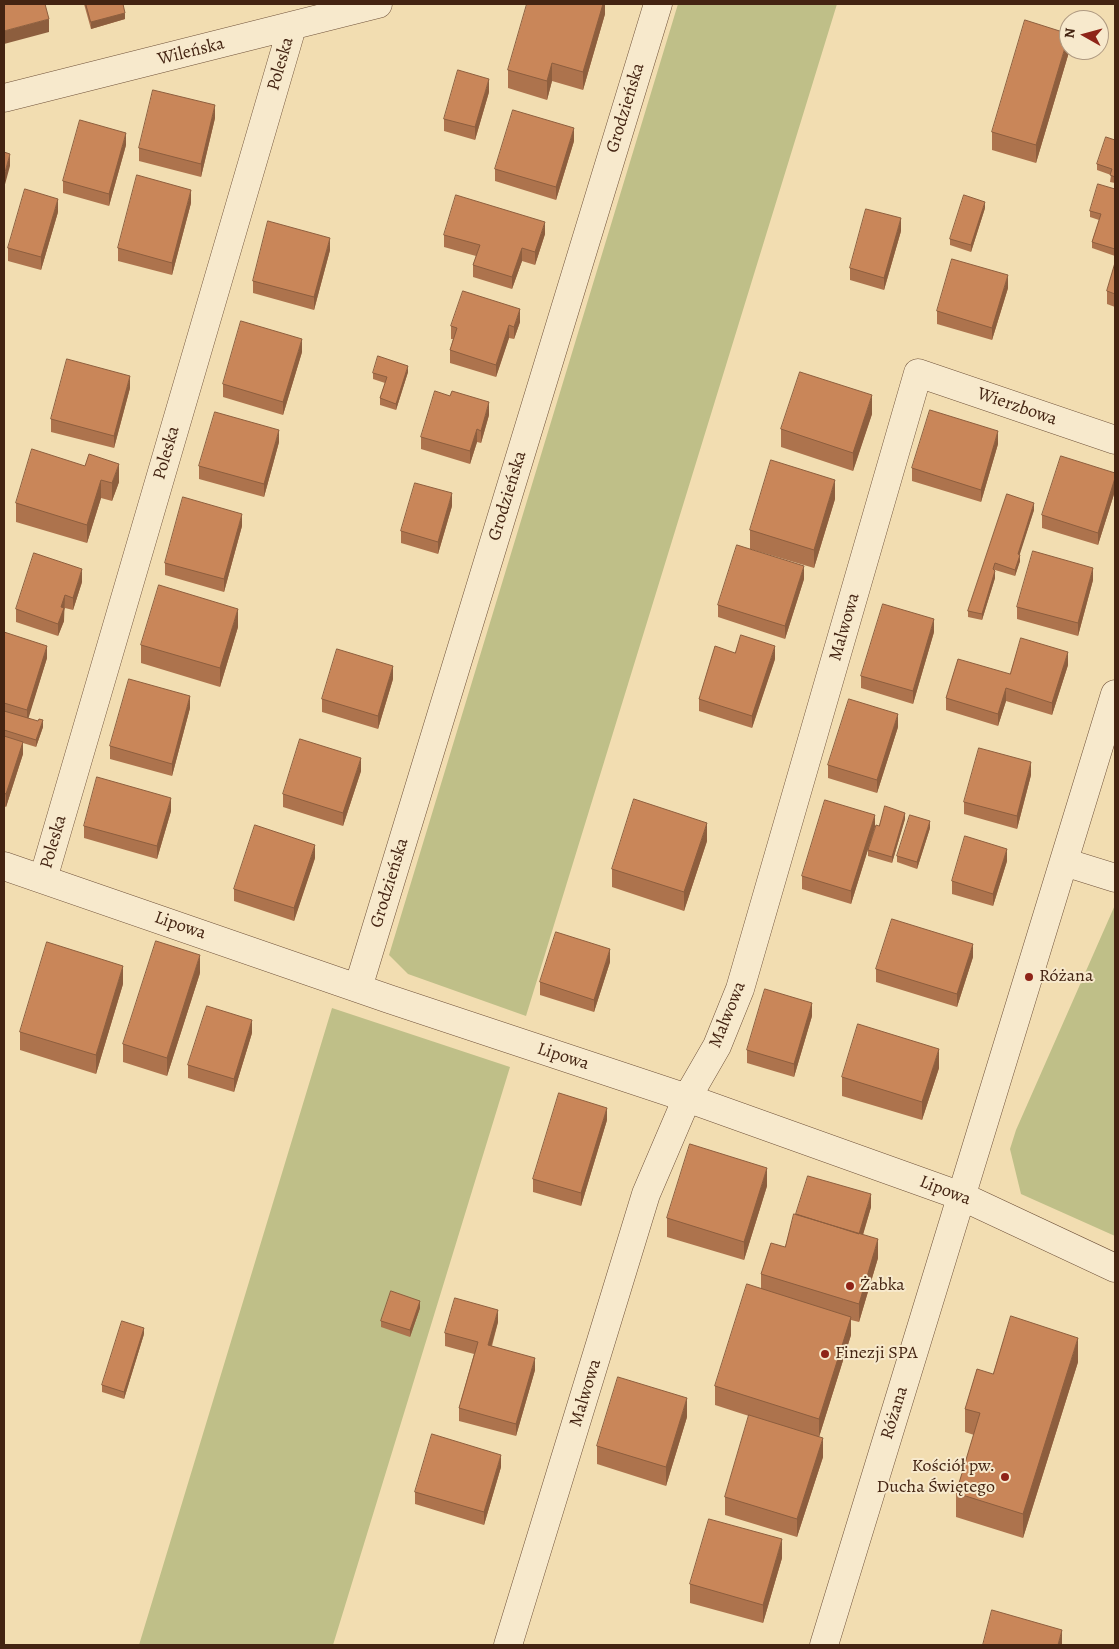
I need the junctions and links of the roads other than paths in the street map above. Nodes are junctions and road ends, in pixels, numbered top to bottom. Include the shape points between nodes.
1 (378, 4) edge
2 (658, 4) edge
3 (292, 27) junction
4 (4, 98) edge
5 (918, 373) joint
6 (1115, 440) edge
7 (1115, 694) edge
8 (1064, 862) junction
9 (4, 866) edge
10 (1115, 878) edge
11 (43, 879) junction
12 (358, 988) junction
13 (687, 1098) junction
14 (961, 1196) junction
15 (1115, 1268) edge
16 (508, 1645) edge
17 (824, 1645) edge

1 - 3 street, Wileńska
2 - 12 street, Grodzieńska
3 - 4 street, Wileńska
3 - 11 street, Poleska
5 - 6 street, Wierzbowa
5 - 13 street, Malwowa via 740,989 717,1046
7 - 8 street, Różana
8 - 10 street
8 - 14 street, Różana
9 - 11 street, Lipowa
11 - 12 street, Lipowa
12 - 13 street, Lipowa
13 - 14 street, Lipowa
13 - 16 street, Malwowa via 646,1194
14 - 15 street, Lipowa
14 - 17 street, Różana

